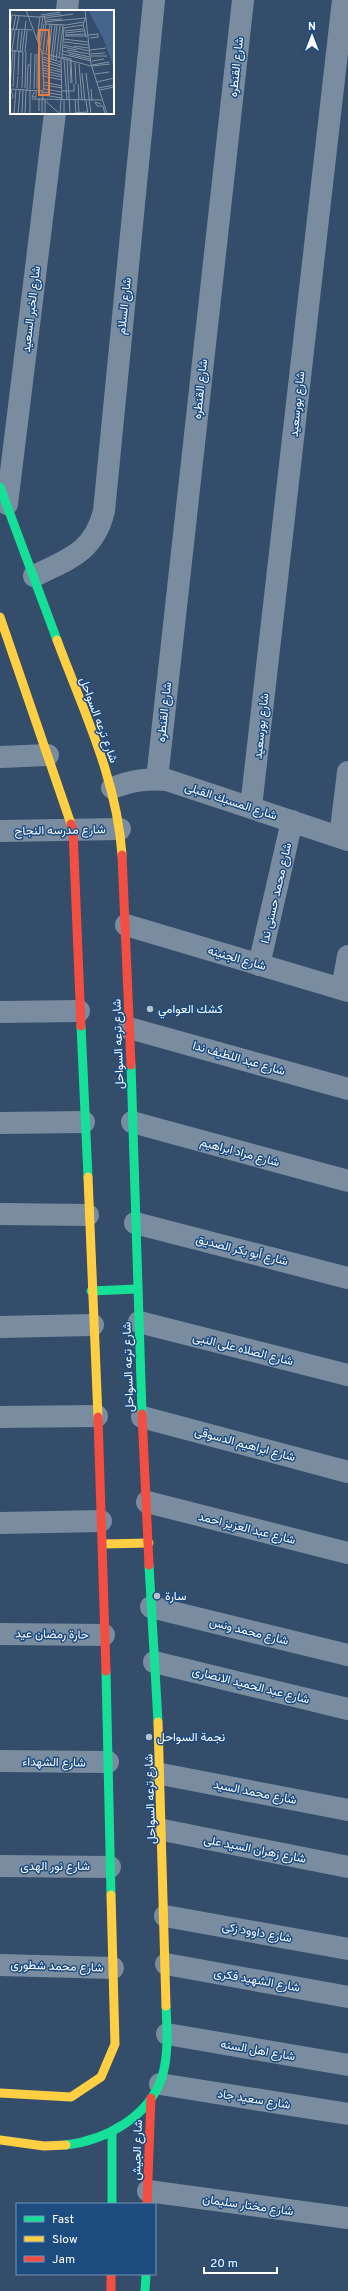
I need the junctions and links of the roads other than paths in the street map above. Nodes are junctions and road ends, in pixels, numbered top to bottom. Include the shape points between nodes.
1 (68, 0) edge
2 (154, 0) edge
3 (243, 0) edge
4 (343, 0) edge
5 (67, 10) edge
6 (55, 114) edge
7 (3, 495) edge
8 (34, 576) junction
9 (2, 625) edge
10 (48, 755) junction
11 (0, 757) edge
12 (348, 772) edge
13 (156, 779) junction
14 (112, 788) junction
15 (251, 807) junction
16 (292, 821) junction
17 (120, 829) junction
18 (73, 830) junction
19 (0, 831) edge
20 (344, 838) edge
21 (126, 925) junction
22 (348, 956) edge
23 (259, 965) junction
24 (345, 990) edge
25 (80, 1011) junction
26 (0, 1012) edge
27 (129, 1028) junction
28 (348, 1089) edge
29 (84, 1122) junction
30 (132, 1122) junction
31 (0, 1123) edge
32 (348, 1181) edge
33 (0, 1214) edge
34 (88, 1215) junction
35 (135, 1223) junction
36 (348, 1278) edge
37 (137, 1289) junction
38 (91, 1291) junction
39 (138, 1322) junction
40 (92, 1325) junction
41 (0, 1327) edge
42 (348, 1375) edge
43 (97, 1416) junction
44 (0, 1417) edge
45 (142, 1417) junction
46 (348, 1472) edge
47 (147, 1502) junction
48 (101, 1521) junction
49 (0, 1523) edge
50 (149, 1543) junction
51 (103, 1544) junction
52 (348, 1553) edge
53 (150, 1607) junction
54 (0, 1634) edge
55 (104, 1635) junction
56 (348, 1655) edge
57 (154, 1662) junction
58 (348, 1709) edge
59 (0, 1761) edge
60 (108, 1762) junction
61 (162, 1774) junction
62 (348, 1810) edge
63 (163, 1830) junction
64 (0, 1866) edge
65 (110, 1867) junction
66 (348, 1868) edge
67 (165, 1916) junction
68 (348, 1949) edge
69 (166, 1964) junction
70 (0, 1965) edge
71 (113, 1968) junction
72 (348, 1997) edge
73 (168, 2034) junction
74 (348, 2065) edge
75 (155, 2091) junction
76 (0, 2093) edge
77 (348, 2114) edge
78 (112, 2132) junction
79 (0, 2140) edge
80 (148, 2198) edge
81 (112, 2203) edge
82 (348, 2218) edge
83 (111, 2275) edge
84 (146, 2275) edge
85 (111, 2291) edge
86 (145, 2291) edge

1 - 5 street
2 - 8 street, شارع السلام via 104,511 100,528 89,545 74,557
3 - 13 street, شارع القنطره
4 - 15 street, شارع بورسعيد
6 - 7 street, شارع الخبر السعيد
7 - 8 main road, شارع ترعه السواحل
8 - 14 main road, شارع ترعه السواحل
9 - 10 main road
10 - 11 street
10 - 18 main road
12 - 20 street
13 - 14 street, شارع المسبك القبلى via 129,781
13 - 15 street, شارع المسبك القبلى via 177,783
14 - 17 main road, شارع ترعه السواحل
15 - 16 street, شارع المسبك القبلى
16 - 20 street, شارع المسبك القبلى
16 - 23 street, شارع محمد حسنى ندا
17 - 18 street, شارع مدرسه النجاح
17 - 21 main road, شارع ترعه السواحل
18 - 19 street, شارع مدرسه النجاح
18 - 25 main road
21 - 23 street, شارع الجنينه
21 - 27 main road, شارع ترعه السواحل
22 - 24 street
23 - 24 street, شارع الجنينه
25 - 26 street
25 - 29 main road
27 - 28 street, شارع عبد اللطيف ندا
27 - 30 main road, شارع ترعه السواحل
29 - 31 street
29 - 34 main road
30 - 32 street, شارع مراد ابراهيم
30 - 35 main road, شارع ترعه السواحل
33 - 34 street
34 - 38 main road
35 - 36 street, شارع أبو بكر الصديق
35 - 37 main road, شارع ترعه السواحل
37 - 38 main road
37 - 39 main road, شارع ترعه السواحل
38 - 40 main road
39 - 42 street, شارع الصلاه على النبى
39 - 45 main road, شارع ترعه السواحل
40 - 41 street
40 - 43 main road
43 - 44 street
43 - 48 main road
45 - 46 street, شارع ابراهيم الدسوقى
45 - 47 main road, شارع ترعه السواحل
47 - 50 main road, شارع ترعه السواحل
47 - 52 street, شارع عبد العزيز احمد
48 - 49 street
48 - 51 main road
50 - 51 main road
50 - 53 main road, شارع ترعه السواحل
51 - 55 main road
53 - 56 street, شارع محمد ونس
53 - 57 main road, شارع ترعه السواحل
54 - 55 street, حارة رمضان عيد
55 - 60 main road
57 - 58 street, شارع عبد الحميد الانصارى
57 - 61 main road, شارع ترعه السواحل
59 - 60 street, شارع الشهداء
60 - 65 main road
61 - 62 street, شارع محمد السيد
61 - 63 main road, شارع ترعه السواحل
63 - 66 street, شارع زهران السيد على
63 - 67 main road, شارع ترعه السواحل
64 - 65 street, شارع نور الهدى
65 - 71 main road
67 - 68 street, شارع داوود زكى
67 - 69 main road, شارع ترعه السواحل
69 - 72 street, شارع الشهيد فكرى
69 - 73 main road, شارع ترعه السواحل
70 - 71 street, شارع محمد شطورى
71 - 76 main road via 115,2044 101,2077 71,2097
73 - 74 street, شارع اهل السنه
73 - 75 main road, شارع ترعه السواحل via 165,2069
75 - 77 street, شارع سعيد جاد
75 - 78 main road, شارع ترعه السواحل via 140,2111
75 - 80 main road, شارع الجيش
78 - 79 main road, شارع ترعه السواحل via 86,2142 57,2146
78 - 81 main road, شارع الجيش
80 - 82 street, شارع مختار سليمان
83 - 85 main road
84 - 86 main road

